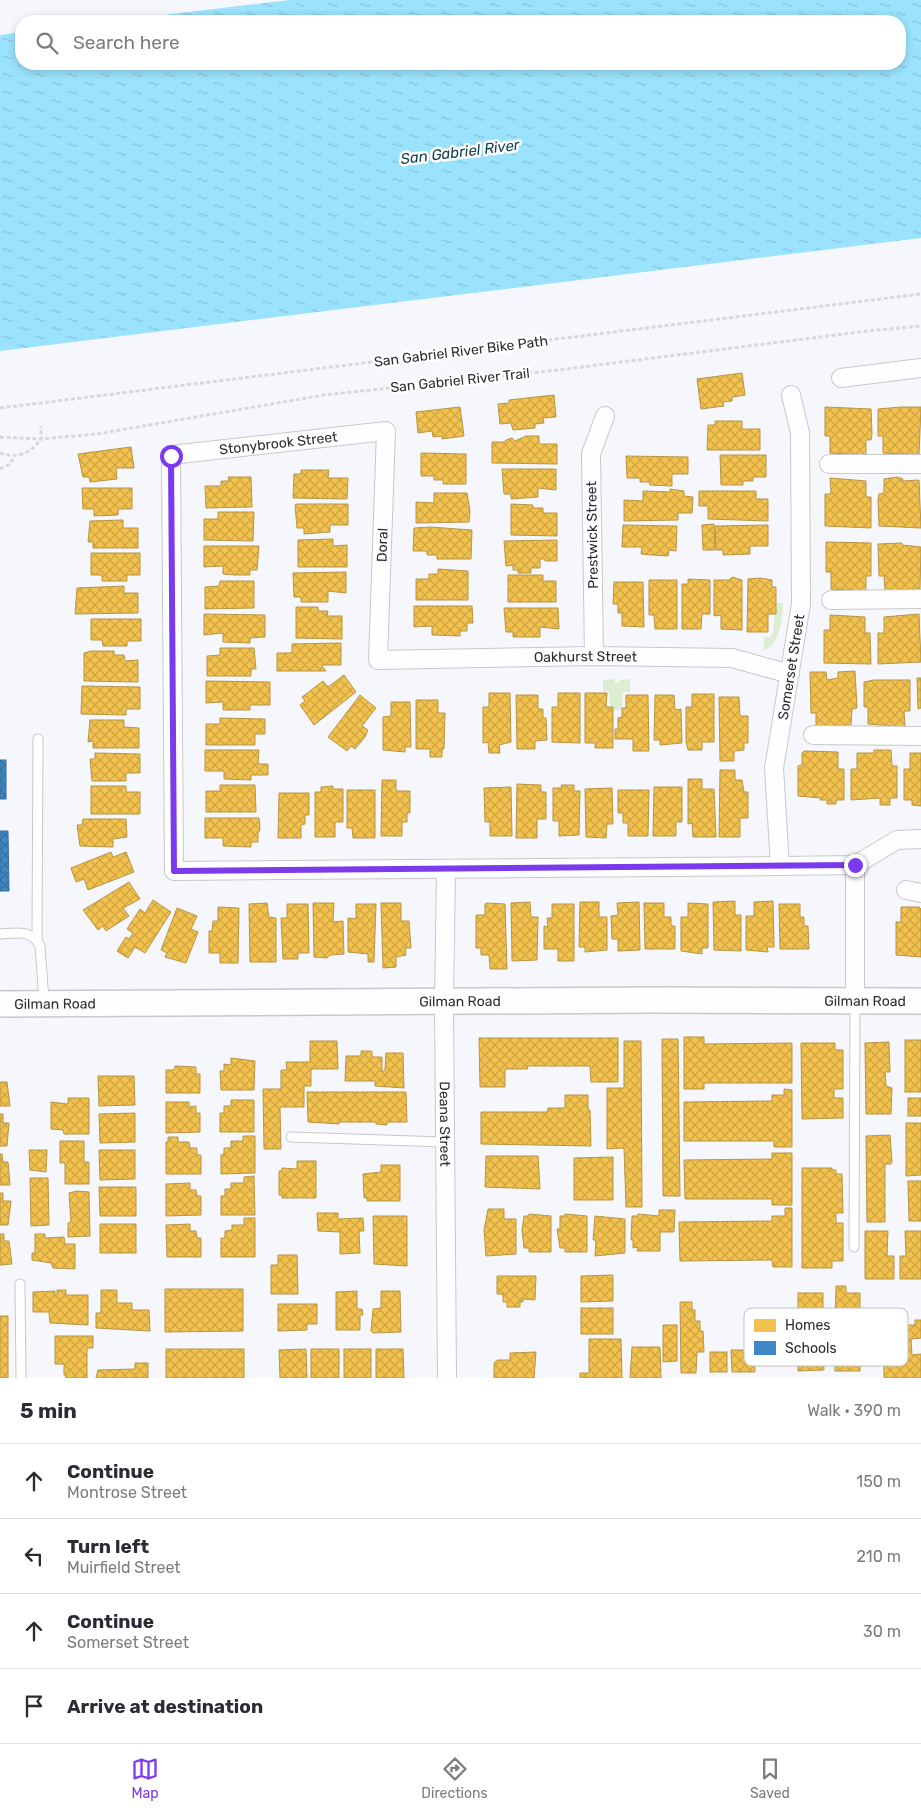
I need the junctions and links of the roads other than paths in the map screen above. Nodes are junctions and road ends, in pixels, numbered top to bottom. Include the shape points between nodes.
1 (921, 368) edge
2 (841, 378) dead end
3 (791, 394) dead end
4 (605, 416) dead end
5 (386, 431) joint
6 (829, 464) dead end
7 (921, 464) edge
8 (921, 599) edge
9 (831, 600) dead end
10 (594, 656) junction
11 (378, 660) joint
12 (790, 674) junction
13 (813, 735) dead end
14 (921, 736) edge
15 (38, 739) dead end
16 (921, 839) edge
17 (855, 865) junction
18 (780, 866) junction
19 (446, 869) junction
20 (0, 934) edge
21 (36, 938) junction
22 (921, 1001) edge
23 (855, 1002) junction
24 (444, 1003) junction
25 (0, 1004) edge
26 (44, 1004) junction
27 (291, 1137) dead end
28 (445, 1142) junction
29 (854, 1247) dead end
30 (20, 1284) dead end
31 (21, 1378) edge
32 (447, 1378) edge

1 - 2 street
3 - 12 street, Somerset Street via 800,433 801,604
4 - 10 street, Prestwick Street via 591,454
5 - 11 street, Doral
5 - 19 street, Stonybrook Street via 171,456 174,871
6 - 7 street
8 - 9 street
10 - 11 street, Oakhurst Street
10 - 12 street, Oakhurst Street via 732,658
12 - 18 street, Somerset Street via 774,768
13 - 14 street
15 - 21 lane
16 - 17 street via 897,840
17 - 18 street
17 - 23 street
18 - 19 street
19 - 24 street, Deana Street
20 - 21 lane via 28,933
21 - 26 lane via 40,946
22 - 23 street, Gilman Road
23 - 24 street, Gilman Road via 642,1000
23 - 29 lane
24 - 26 street, Gilman Road
24 - 28 street, Deana Street
25 - 26 street, Gilman Road
27 - 28 lane
28 - 32 street, Deana Street
30 - 31 lane

